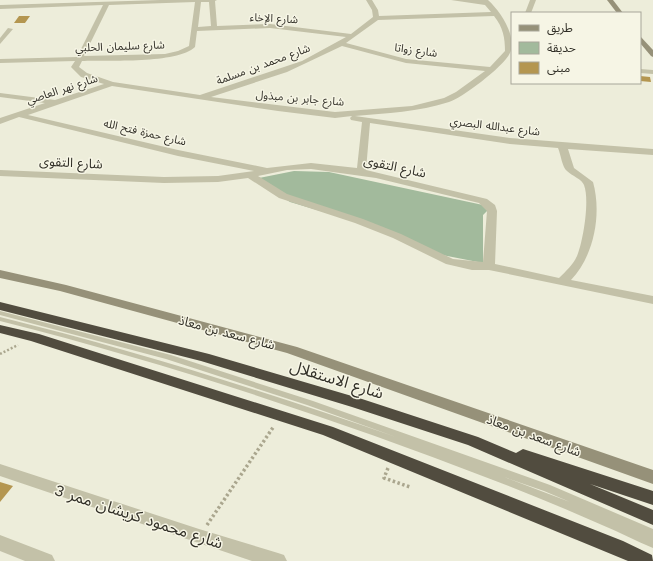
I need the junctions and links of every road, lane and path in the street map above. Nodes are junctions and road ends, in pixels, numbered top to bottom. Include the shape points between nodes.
1 (34, 0) edge
2 (198, 0) edge
3 (213, 0) edge
4 (369, 0) edge
5 (454, 0) edge
6 (533, 0) edge
7 (610, 0) edge
8 (486, 1) edge
9 (107, 4) junction
10 (28, 6) junction
11 (0, 8) edge
12 (528, 12) edge
13 (619, 12) edge
14 (495, 14) junction
15 (376, 18) junction
16 (503, 23) junction
17 (511, 23) edge
18 (214, 27) junction
19 (10, 29) dead end
20 (195, 29) junction
21 (352, 36) junction
22 (641, 39) edge
23 (0, 42) edge
24 (342, 44) junction
25 (653, 55) edge
26 (78, 59) junction
27 (0, 62) edge
28 (490, 69) junction
29 (641, 71) edge
30 (653, 72) edge
31 (112, 84) junction
32 (0, 95) edge
33 (199, 98) junction
34 (56, 103) junction
35 (19, 115) junction
36 (335, 115) junction
37 (366, 120) junction
38 (0, 121) edge
39 (562, 146) junction
40 (653, 152) edge
41 (266, 171) junction
42 (0, 173) edge
43 (361, 173) junction
44 (250, 175) junction
45 (489, 266) junction
46 (0, 274) edge
47 (562, 282) junction
48 (653, 300) edge
49 (0, 306) edge
50 (0, 313) edge
51 (0, 319) edge
52 (0, 329) edge
53 (281, 416) junction
54 (473, 441) junction
55 (0, 470) edge
56 (653, 477) edge
57 (384, 478) dead end
58 (410, 487) dead end
59 (653, 498) edge
60 (653, 518) edge
61 (653, 534) edge
62 (199, 537) junction
63 (0, 543) edge
64 (653, 543) edge
65 (46, 561) edge
66 (278, 561) edge
67 (646, 561) edge

1 - 10 street
2 - 3 street
2 - 9 street
2 - 20 street, شارع سليمان الحلبي
3 - 18 street
4 - 15 street
5 - 8 street
6 - 12 street
7 - 13 street
8 - 14 street, شارع جابر بن مبذول
9 - 10 street
9 - 26 street
10 - 11 street
14 - 15 street
14 - 16 street, شارع جابر بن مبذول
15 - 21 street, شارع محمد بن مسلمة
16 - 17 street
16 - 28 street, شارع جابر بن مبذول via 508,39 508,51
18 - 20 street, شارع الإخاء
18 - 21 street, شارع الإخاء via 280,27
19 - 23 street
20 - 26 street, شارع سليمان الحلبي via 192,47 180,53
21 - 24 street, شارع محمد بن مسلمة
22 - 25 street
24 - 28 street, شارع زواتا via 406,61
24 - 33 street, شارع محمد بن مسلمة via 289,68
26 - 27 street, شارع سليمان الحلبي
26 - 31 street, شارع جابر بن مبذول via 75,67 78,70 94,79
28 - 36 street, شارع جابر بن مبذول via 467,89 447,100 412,108
29 - 30 street
31 - 33 street, شارع جابر بن مبذول
31 - 34 street, شارع نهر العاصي
32 - 34 street
33 - 36 street, شارع جابر بن مبذول
34 - 35 street, شارع نهر العاصي
35 - 38 street, شارع نهر العاصي
35 - 41 street, شارع حمزة فتح الله
36 - 37 street, شارع عبدالله البصري
37 - 39 street, شارع عبدالله البصري via 466,136
37 - 43 street
39 - 40 street, شارع عبدالله البصري
39 - 47 street via 570,169 588,182 590,191 585,252
41 - 43 street, شارع التقوى via 283,167 310,166
41 - 44 street, شارع التقوى
42 - 44 street, شارع التقوى via 174,180 219,180
43 - 45 street, شارع التقوى via 488,203 492,211
44 - 45 street via 282,196 359,221 450,262
45 - 47 street
46 - 56 street, شارع سعد بن معاذ via 62,288 292,350
47 - 48 street
49 - 54 highway, شارع الاستقلال via 204,357
50 - 61 lane via 168,358 310,403 547,488
51 - 64 lane via 181,368 370,431 521,486
52 - 53 highway via 34,337
53 - 62 path
53 - 67 highway via 364,445 610,544
54 - 59 highway via 516,452
54 - 60 highway, شارع الاستقلال
55 - 62 street, شارع محمود كريشان ممر 3
57 - 58 path
62 - 66 street, شارع محمود كريشان ممر 3
63 - 65 street

